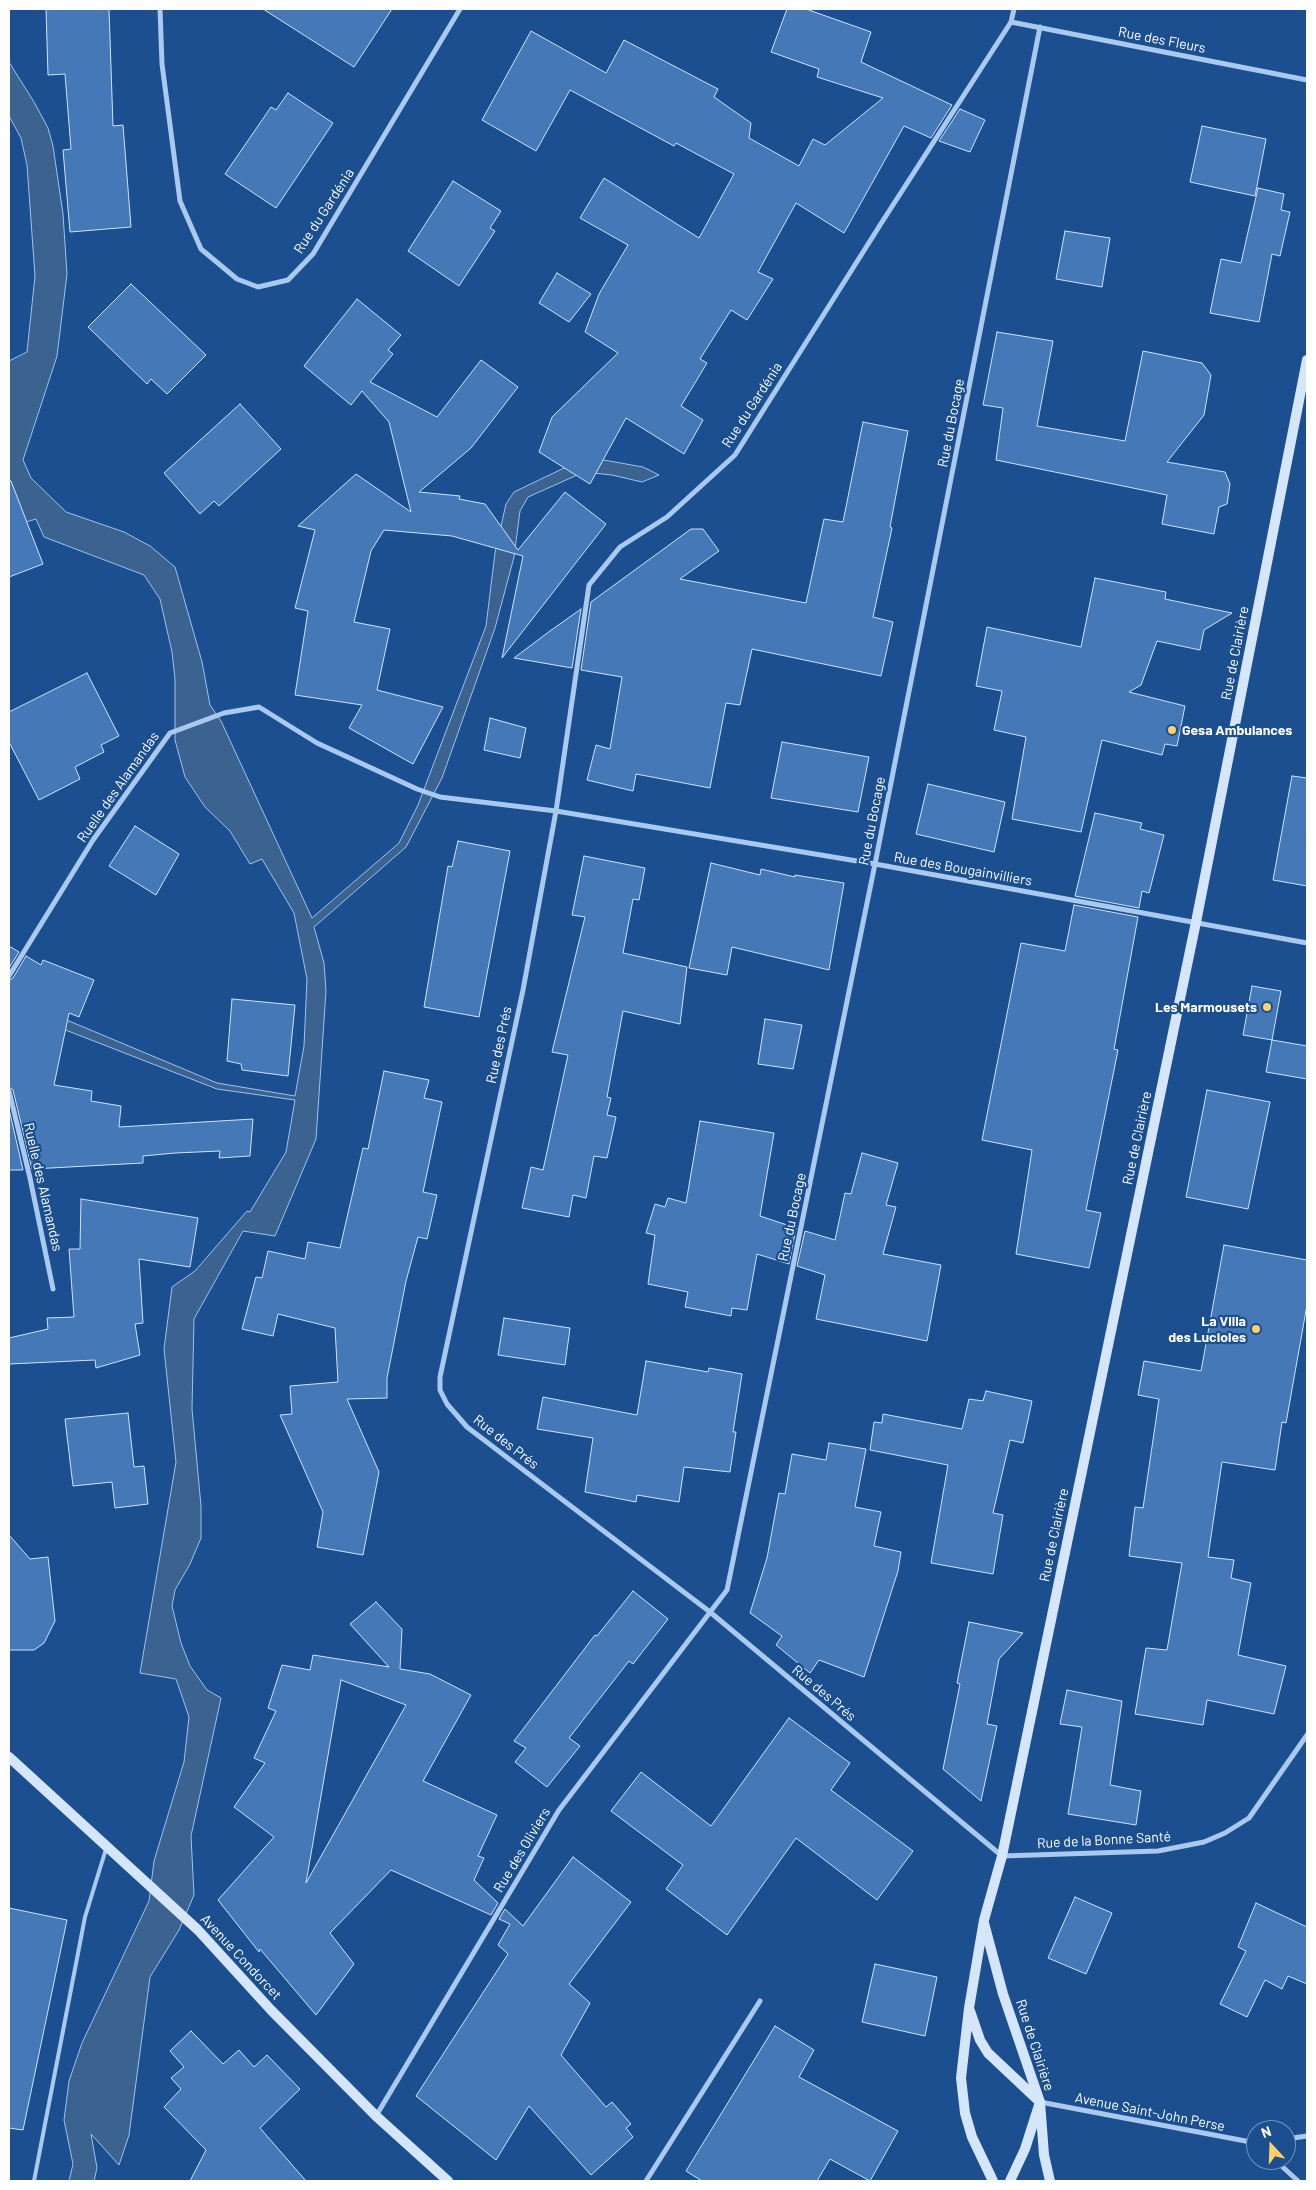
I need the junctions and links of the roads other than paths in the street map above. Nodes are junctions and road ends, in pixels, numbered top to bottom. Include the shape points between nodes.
1 (160, 9) edge
2 (460, 9) edge
3 (1014, 9) edge
4 (1011, 22) junction
5 (1040, 27) junction
6 (1307, 80) edge
7 (1307, 360) edge
8 (556, 810) junction
9 (875, 864) junction
10 (1196, 922) junction
11 (1307, 943) edge
12 (9, 976) edge
13 (9, 1091) edge
14 (53, 1289) dead end
15 (710, 1612) junction
16 (1307, 1735) edge
17 (9, 1757) edge
18 (107, 1845) junction
19 (1002, 1856) junction
20 (984, 1920) junction
21 (760, 2001) dead end
22 (968, 2008) junction
23 (1040, 2102) junction
24 (376, 2116) junction
25 (1246, 2142) edge
26 (1285, 2170) edge
27 (34, 2181) edge
28 (448, 2181) edge
29 (646, 2181) edge
30 (993, 2181) edge
31 (1010, 2181) edge
32 (1050, 2181) edge
33 (1298, 2181) edge

1 - 2 street, Rue du Gardénia via 162,64 180,201 201,249 237,279 258,287 288,280 313,254
3 - 4 street, Rue du Gardénia
4 - 5 street, Rue des Fleurs
4 - 8 street, Rue du Gardénia via 735,455 667,517 620,547 589,585
5 - 6 street, Rue des Fleurs
5 - 9 street, Rue du Bocage
7 - 10 main road, Rue de Clairière
8 - 9 street, Rue des Bougainvilliers
8 - 12 street, Ruelle des Alamandas via 440,797 317,743 259,707 224,713 170,733 93,840
8 - 15 street, Rue des Prés via 522,990 440,1377 440,1390 447,1404 467,1427
9 - 10 street, Rue des Bougainvilliers
9 - 15 street, Rue du Bocage via 727,1590
10 - 11 street, Rue des Bougainvilliers
10 - 19 main road, Rue de Clairière
13 - 14 street, Ruelle des Alamandas
15 - 19 street, Rue des Prés
15 - 24 street, Rue des Oliviers via 559,1810
16 - 19 street, Rue de la Bonne Santé via 1248,1818 1204,1842 1158,1851
17 - 18 main road, Avenue Condorcet
18 - 24 main road, Avenue Condorcet via 198,1930 271,2010
18 - 27 lane via 85,1917
19 - 20 main road, Rue de Clairière
20 - 22 main road, Rue de Clairière
20 - 23 main road, Rue de Clairière via 1003,1994
21 - 29 street
22 - 23 main road via 988,2053
22 - 30 main road, Rue de Clairière via 961,2078 965,2113 972,2137
23 - 25 street, Avenue Saint-John Perse
23 - 31 main road
23 - 32 main road, Rue de Clairière via 1044,2155
24 - 28 main road, Avenue Condorcet
26 - 33 street

